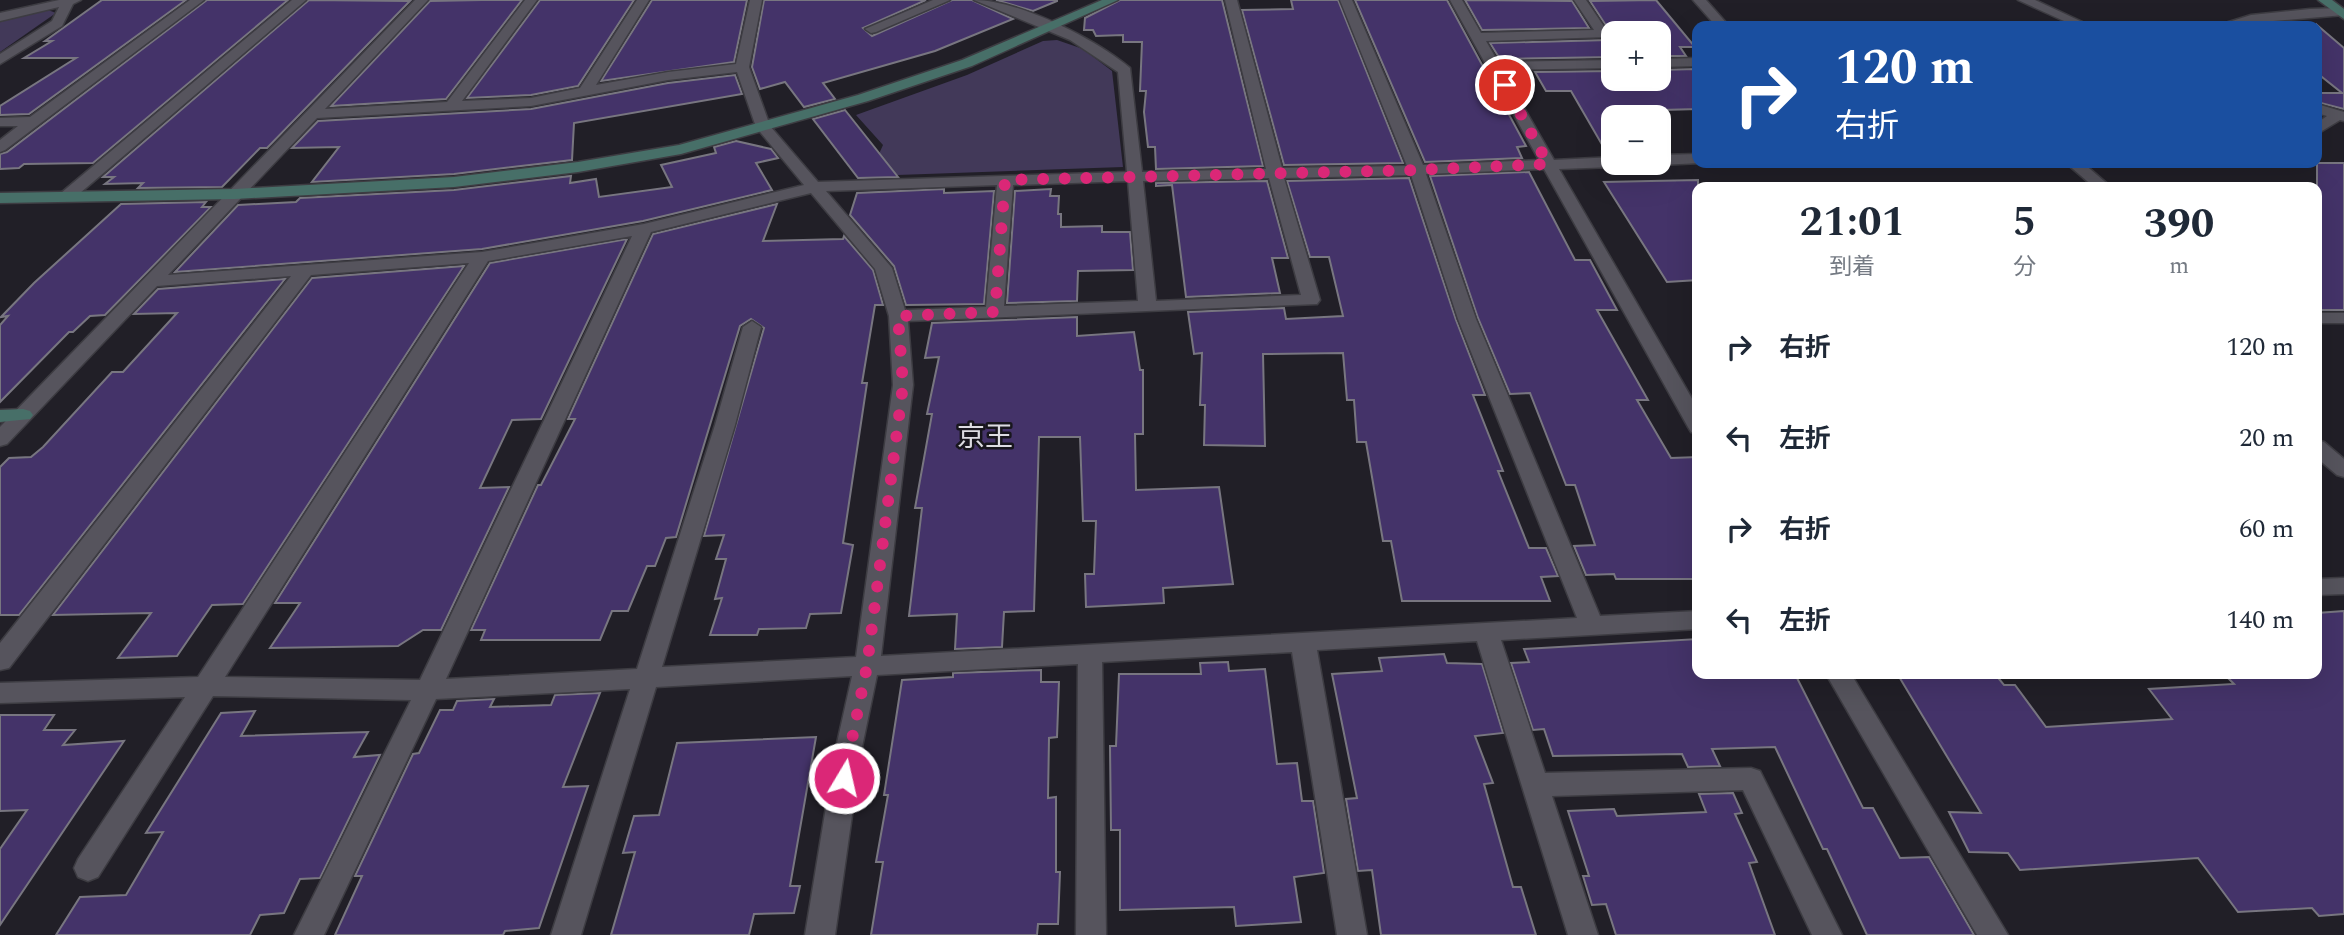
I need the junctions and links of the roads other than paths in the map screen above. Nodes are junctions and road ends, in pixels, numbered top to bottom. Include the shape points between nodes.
1 (198, 0) edge
2 (300, 0) edge
3 (422, 0) edge
4 (531, 0) edge
5 (643, 0) edge
6 (756, 0) edge
7 (944, 0) edge
8 (980, 0) edge
9 (1112, 0) edge
10 (1231, 0) edge
11 (1346, 0) edge
12 (1456, 0) edge
13 (1580, 0) edge
14 (1699, 0) edge
15 (2024, 0) edge
16 (2324, 0) edge
17 (73, 1) edge
18 (2342, 13) edge
19 (0, 17) edge
20 (1718, 21) edge
21 (2073, 21) edge
22 (2239, 21) edge
23 (1049, 28) junction
24 (871, 29) dead end
25 (1477, 37) junction
26 (0, 60) edge
27 (1692, 62) edge
28 (1671, 63) edge
29 (1601, 64) edge
30 (1494, 66) junction
31 (742, 67) junction
32 (586, 90) junction
33 (450, 108) junction
34 (2322, 110) edge
35 (312, 114) junction
36 (2341, 116) edge
37 (34, 121) junction
38 (0, 122) edge
39 (762, 127) junction
40 (2322, 127) edge
41 (0, 147) edge
42 (1692, 159) edge
43 (1671, 160) edge
44 (1601, 162) edge
45 (1548, 164) junction
46 (2080, 168) edge
47 (1417, 170) junction
48 (1275, 173) junction
49 (1137, 176) junction
50 (1005, 180) junction
51 (2097, 182) edge
52 (814, 187) junction
53 (235, 194) junction
54 (66, 196) junction
55 (0, 198) edge
56 (644, 229) junction
57 (482, 257) junction
58 (306, 269) junction
59 (154, 281) junction
60 (1147, 305) junction
61 (995, 312) junction
62 (898, 316) junction
63 (2322, 318) edge
64 (2344, 318) edge
65 (752, 327) dead end
66 (23, 415) junction
67 (0, 416) edge
68 (1692, 416) edge
69 (0, 439) edge
70 (2322, 451) edge
71 (2344, 470) edge
72 (2344, 586) edge
73 (2322, 587) edge
74 (1692, 620) edge
75 (1592, 625) junction
76 (1487, 633) junction
77 (1303, 642) junction
78 (1090, 654) junction
79 (0, 661) edge
80 (867, 666) junction
81 (647, 678) junction
82 (1841, 679) edge
83 (208, 686) junction
84 (428, 690) junction
85 (0, 693) edge
86 (1535, 785) junction
87 (88, 868) dead end
88 (309, 935) edge
89 (566, 935) edge
90 (820, 935) edge
91 (1091, 935) edge
92 (1352, 935) edge
93 (1583, 935) edge
94 (1827, 935) edge
95 (1993, 935) edge

1 - 37 street
2 - 54 street
3 - 35 street
4 - 33 street
5 - 32 street
6 - 31 street
7 - 24 street
8 - 23 street
9 - 23 street
10 - 48 street
11 - 47 street
12 - 25 street
13 - 25 street via 1603,34
14 - 20 street
15 - 21 street
16 - 18 street
17 - 19 street
17 - 26 street via 57,23
18 - 22 street via 2298,12
23 - 39 street via 876,94
23 - 49 street via 1108,54 1125,71
25 - 30 street
27 - 28 street
29 - 30 street
30 - 45 street
31 - 32 street
31 - 39 street
32 - 33 street via 531,102
33 - 35 street
34 - 36 street
35 - 53 street
36 - 40 street
37 - 38 street
37 - 41 street
39 - 52 street
39 - 53 street via 681,149 578,167 454,182
42 - 43 street
44 - 45 street
45 - 47 street
45 - 68 street
46 - 51 street
47 - 48 street
47 - 75 street via 1467,319
48 - 49 street
48 - 60 street via 1311,300
49 - 50 street
49 - 60 street
50 - 52 street
50 - 61 street
52 - 56 street
52 - 62 street via 883,268
53 - 54 street
53 - 59 street
54 - 55 street
56 - 57 street
56 - 84 street
57 - 58 street
57 - 83 street
58 - 59 street
58 - 79 street
59 - 66 street
60 - 61 street
61 - 62 street
62 - 80 street via 903,385
63 - 64 street
65 - 81 street
66 - 67 street
66 - 69 street
70 - 71 street
72 - 73 street
74 - 75 street
75 - 76 street
76 - 77 street
76 - 86 street
77 - 78 street
77 - 92 street
78 - 80 street
78 - 91 street
80 - 81 street
80 - 90 street via 848,752
81 - 84 street
81 - 89 street
82 - 95 street
83 - 84 street
83 - 85 street
83 - 87 street
84 - 88 street
86 - 93 street
86 - 94 street via 1751,779

